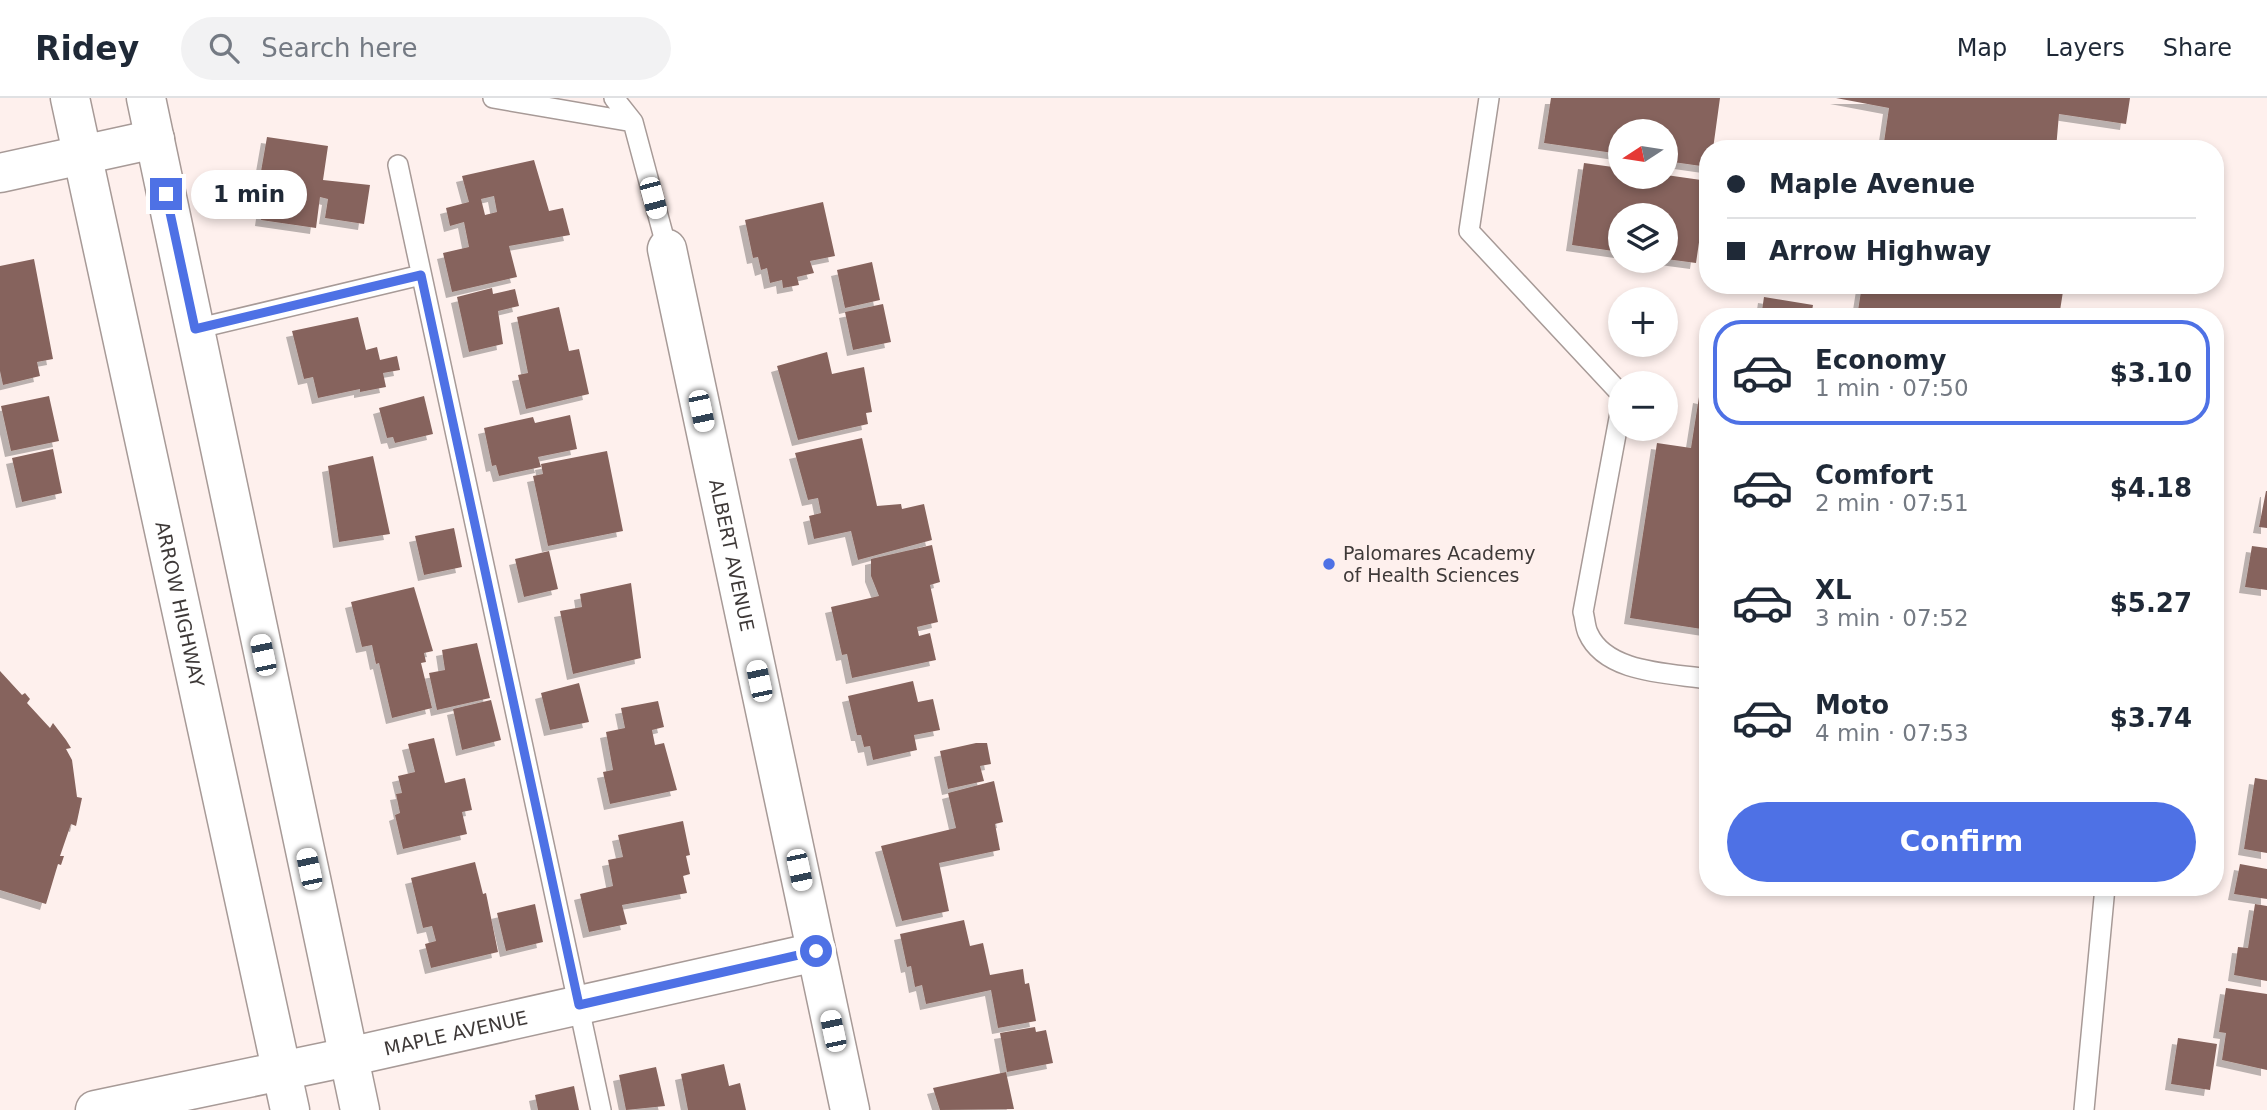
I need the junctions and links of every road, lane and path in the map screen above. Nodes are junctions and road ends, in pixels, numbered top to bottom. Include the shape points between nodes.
1 (70, 98) edge
2 (146, 98) edge
3 (493, 98) edge
4 (614, 98) edge
5 (1489, 98) edge
6 (633, 122) junction
7 (155, 139) junction
8 (82, 155) junction
9 (398, 166) dead end
10 (0, 173) edge
11 (667, 249) joint
12 (421, 275) junction
13 (195, 329) junction
14 (1608, 380) edge
15 (1615, 441) edge
16 (1699, 678) edge
17 (2104, 896) edge
18 (816, 951) junction
19 (579, 1005) junction
20 (348, 1057) junction
21 (281, 1071) junction
22 (95, 1110) edge
23 (290, 1110) edge
24 (360, 1110) edge
25 (601, 1110) edge
26 (850, 1110) edge
27 (2084, 1110) edge

1 - 8 main road, ARROW HIGHWAY
2 - 7 main road
3 - 6 lane
4 - 6 lane
5 - 14 lane via 1469,231
6 - 11 lane
7 - 8 main road
7 - 13 main road
8 - 10 main road
8 - 21 main road, ARROW HIGHWAY
9 - 12 lane
11 - 18 main road, ALBERT AVENUE
12 - 13 lane
12 - 19 lane
13 - 20 main road
15 - 16 lane via 1583,612 1588,634 1601,651 1627,666
17 - 27 lane
18 - 19 main road, MAPLE AVENUE
18 - 26 main road, ALBERT AVENUE
19 - 20 main road, MAPLE AVENUE
19 - 25 lane
20 - 21 main road, MAPLE AVENUE
20 - 24 main road
21 - 22 main road, MAPLE AVENUE
21 - 23 main road, ARROW HIGHWAY

